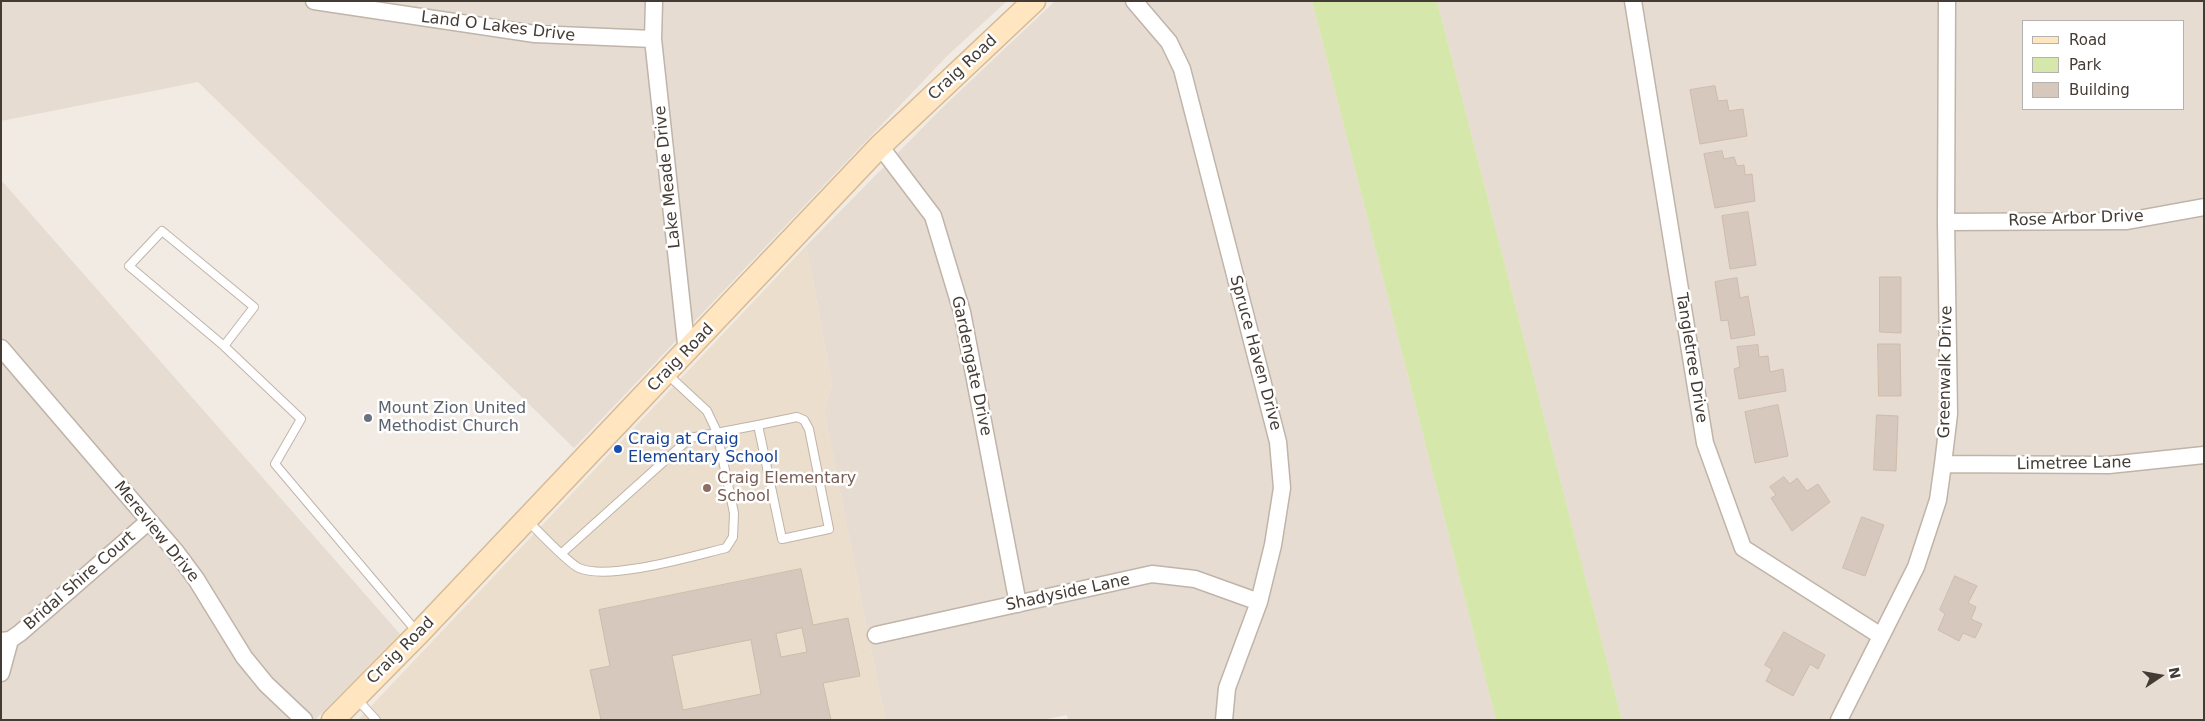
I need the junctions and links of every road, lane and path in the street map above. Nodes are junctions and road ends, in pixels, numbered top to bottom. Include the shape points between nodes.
1 (314, 1) edge
2 (654, 1) edge
3 (1034, 1) edge
4 (1134, 1) edge
5 (1633, 1) edge
6 (1947, 1) edge
7 (347, 3) edge
8 (653, 39) junction
9 (880, 146) junction
10 (2204, 207) edge
11 (1946, 222) junction
12 (224, 346) junction
13 (1, 348) edge
14 (686, 353) junction
15 (665, 373) junction
16 (758, 425) junction
17 (717, 432) junction
18 (2204, 454) edge
19 (1943, 464) junction
20 (526, 520) junction
21 (149, 521) junction
22 (562, 553) junction
23 (1259, 602) junction
24 (1018, 604) junction
25 (418, 634) junction
26 (876, 636) dead end
27 (1881, 636) junction
28 (6, 640) edge
29 (1, 673) edge
30 (355, 697) junction
31 (304, 720) edge
32 (333, 720) edge
33 (376, 720) edge
34 (1224, 720) edge
35 (1839, 720) edge

1 - 7 street, Land O Lakes Drive
2 - 8 street, Lake Meade Drive
3 - 9 main road, Craig Road
4 - 23 street, Spruce Haven Drive via 1170,42 1182,69 1278,442 1282,488 1274,545
5 - 27 street, Tangletree Drive via 1705,442 1743,548
6 - 11 street, Greenwalk Drive
7 - 8 street, Land O Lakes Drive via 535,34
8 - 14 street, Lake Meade Drive
9 - 14 main road, Craig Road
9 - 24 street, Gardengate Drive via 933,216 939,235 962,312
10 - 11 street, Rose Arbor Drive via 2127,221
11 - 19 street, Greenwalk Drive via 1949,414
12 - 12 lane via 254,307 162,231 129,266
12 - 25 lane via 301,419 275,464
13 - 21 street, Mereview Drive
14 - 15 main road, Craig Road
15 - 17 lane via 707,411
15 - 20 main road, Craig Road
16 - 16 lane via 782,539 829,529 809,429 804,420 797,417
16 - 17 lane
17 - 22 lane via 690,438
17 - 22 lane via 734,513 733,537 726,548 648,567 594,572 577,568
18 - 19 street, Limetree Lane via 2109,465
19 - 27 street, Greenwalk Drive via 1938,500 1920,558
20 - 22 lane
20 - 25 main road, Craig Road
21 - 28 street, Bridal Shire Court
21 - 31 street, Mereview Drive via 196,579 244,658
23 - 24 street, Shadyside Lane via 1195,579 1152,574
23 - 34 street, Spruce Haven Drive via 1227,688
24 - 26 street, Shadyside Lane
25 - 30 main road, Craig Road
27 - 35 street, Greenwalk Drive
28 - 29 street, Bridal Shire Court
30 - 32 main road, Craig Road
30 - 33 lane

